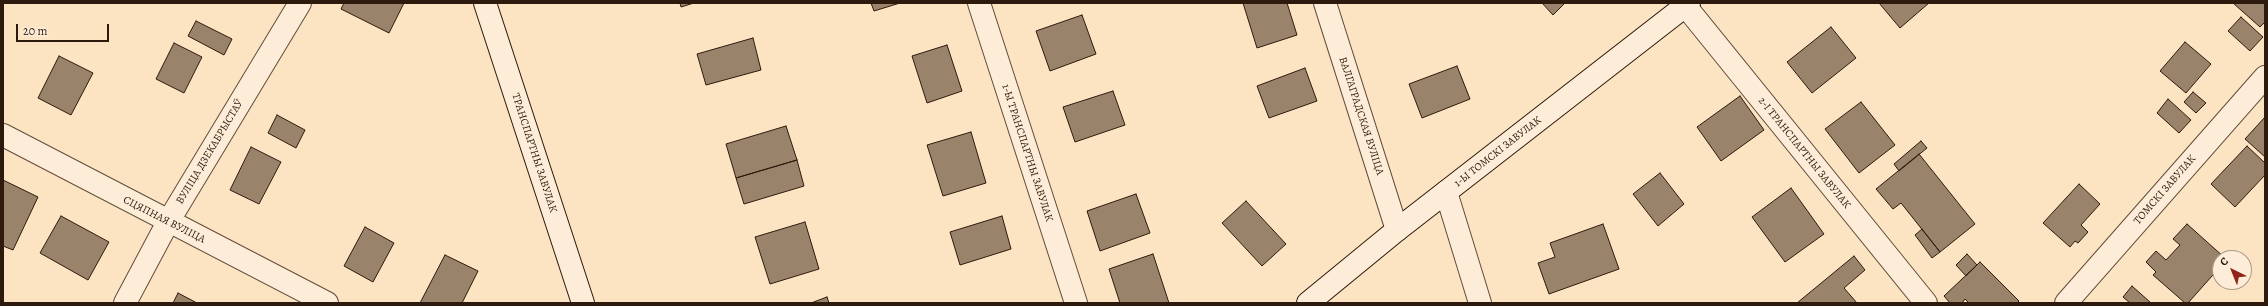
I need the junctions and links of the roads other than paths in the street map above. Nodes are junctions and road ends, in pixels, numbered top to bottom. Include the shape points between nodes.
1 (300, 3) edge
2 (485, 3) edge
3 (979, 3) edge
4 (1324, 3) edge
5 (1686, 4) edge
6 (2265, 77) edge
7 (3, 135) edge
8 (1446, 192) junction
9 (168, 222) junction
10 (1397, 230) junction
11 (125, 303) edge
12 (327, 303) edge
13 (583, 303) edge
14 (1076, 303) edge
15 (1308, 303) edge
16 (1480, 303) edge
17 (1926, 303) edge
18 (2066, 303) edge

1 - 9 street, ВУЛІЦА ДЗЕКАБРЫСТАЎ
2 - 13 street, ТРАНСПАРТНЫ ЗАВУЛАК
3 - 14 street, 1-Ы ТРАНСПАРТНЫ ЗАВУЛАК
4 - 10 street, ВАЛГАГРАДСКАЯ ВУЛІЦА
5 - 8 street, 1-Ы ТОМСКІ ЗАВУЛАК
5 - 17 street, 2-І ТРАНСПАРТНЫ ЗАВУЛАК
6 - 18 street, ТОМСКІ ЗАВУЛАК
7 - 9 street, СЦЯПНАЯ ВУЛІЦА
8 - 10 street, 1-Ы ТОМСКІ ЗАВУЛАК
8 - 16 street
9 - 11 street, ВУЛІЦА ДЗЕКАБРЫСТАЎ
9 - 12 street, СЦЯПНАЯ ВУЛІЦА
10 - 15 street, 1-Ы ТОМСКІ ЗАВУЛАК

